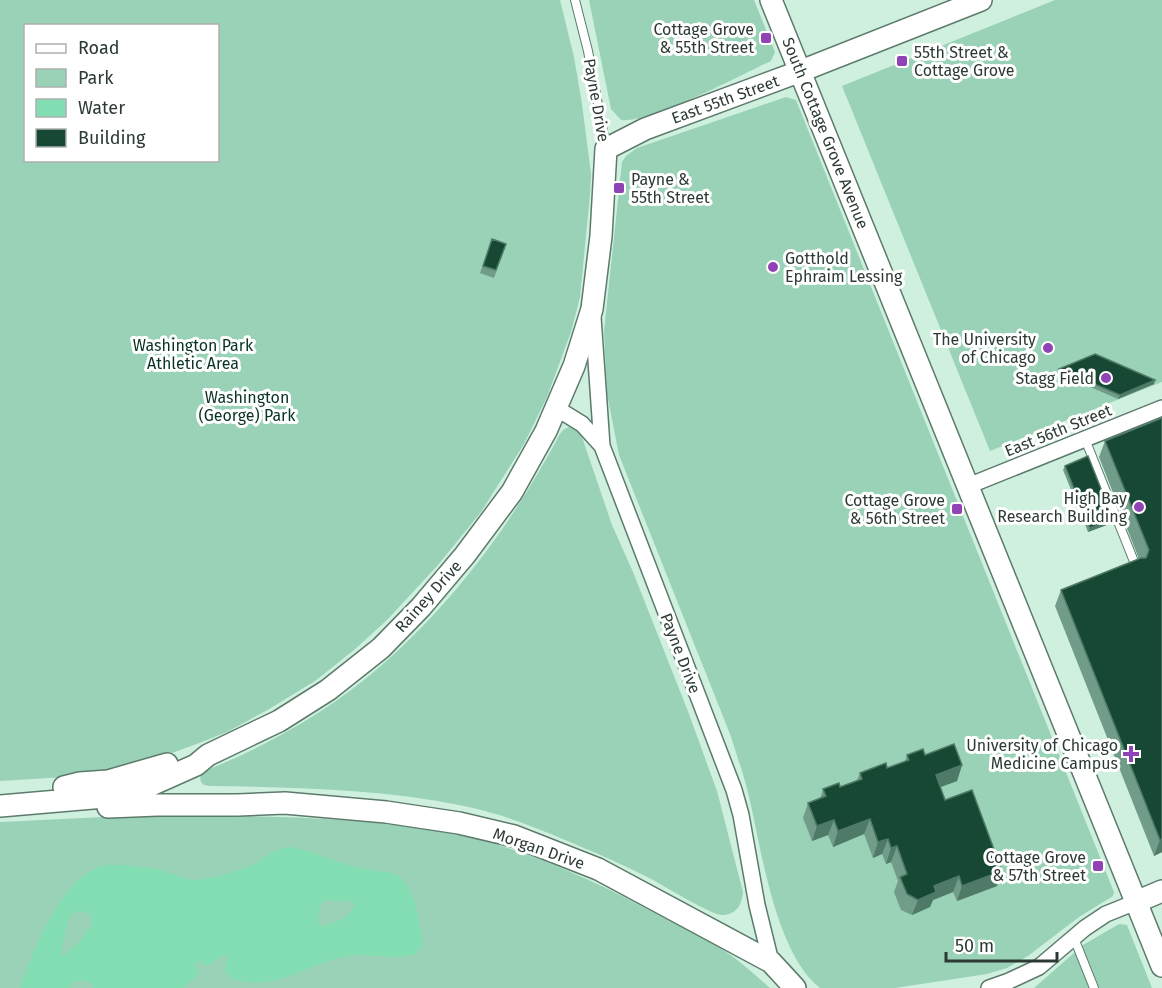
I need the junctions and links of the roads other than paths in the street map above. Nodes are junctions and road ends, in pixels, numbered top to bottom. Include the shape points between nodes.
1 (575, 0) edge
2 (771, 0) edge
3 (981, 0) edge
4 (801, 71) junction
5 (606, 149) junction
6 (592, 309) junction
7 (574, 366) joint
8 (556, 408) junction
9 (1162, 408) edge
10 (1085, 439) junction
11 (602, 446) junction
12 (968, 486) junction
13 (1137, 569) edge
14 (208, 755) junction
15 (64, 787) junction
16 (140, 790) junction
17 (0, 792) edge
18 (285, 803) junction
19 (0, 806) edge
20 (0, 814) edge
21 (1162, 891) edge
22 (1136, 902) junction
23 (1074, 938) junction
24 (771, 962) junction
25 (1162, 966) edge
26 (795, 988) edge
27 (989, 988) edge
28 (1094, 988) edge

1 - 5 lane, Payne Drive
2 - 4 street, South Cottage Grove Avenue
3 - 4 street, East 55th Street
4 - 5 street, East 55th Street via 645,129
4 - 12 street, South Cottage Grove Avenue
5 - 6 street, Payne Drive
6 - 7 street, Payne Drive
6 - 11 street, Payne Drive
7 - 8 street, Rainey Drive
8 - 11 street via 582,424
8 - 14 street, Rainey Drive via 512,492 465,555 381,648 328,690 279,721
9 - 10 street, East 56th Street
10 - 12 street, East 56th Street
10 - 13 lane
11 - 24 street, Payne Drive via 734,790
12 - 22 street, South Cottage Grove Avenue
14 - 15 street, Rainey Drive via 108,781
14 - 16 street, Rainey Drive via 196,765
15 - 16 street, Morgan Drive
15 - 17 street, Morgan Drive
16 - 18 street, Morgan Drive via 245,793
16 - 19 street via 116,796
18 - 20 street, Morgan Drive
18 - 24 street, Morgan Drive via 396,813 514,836 598,869
21 - 22 street
22 - 23 street via 1106,914
22 - 25 street, South Cottage Grove Avenue
23 - 27 street via 1039,967
23 - 28 lane
24 - 26 street, Payne Drive

